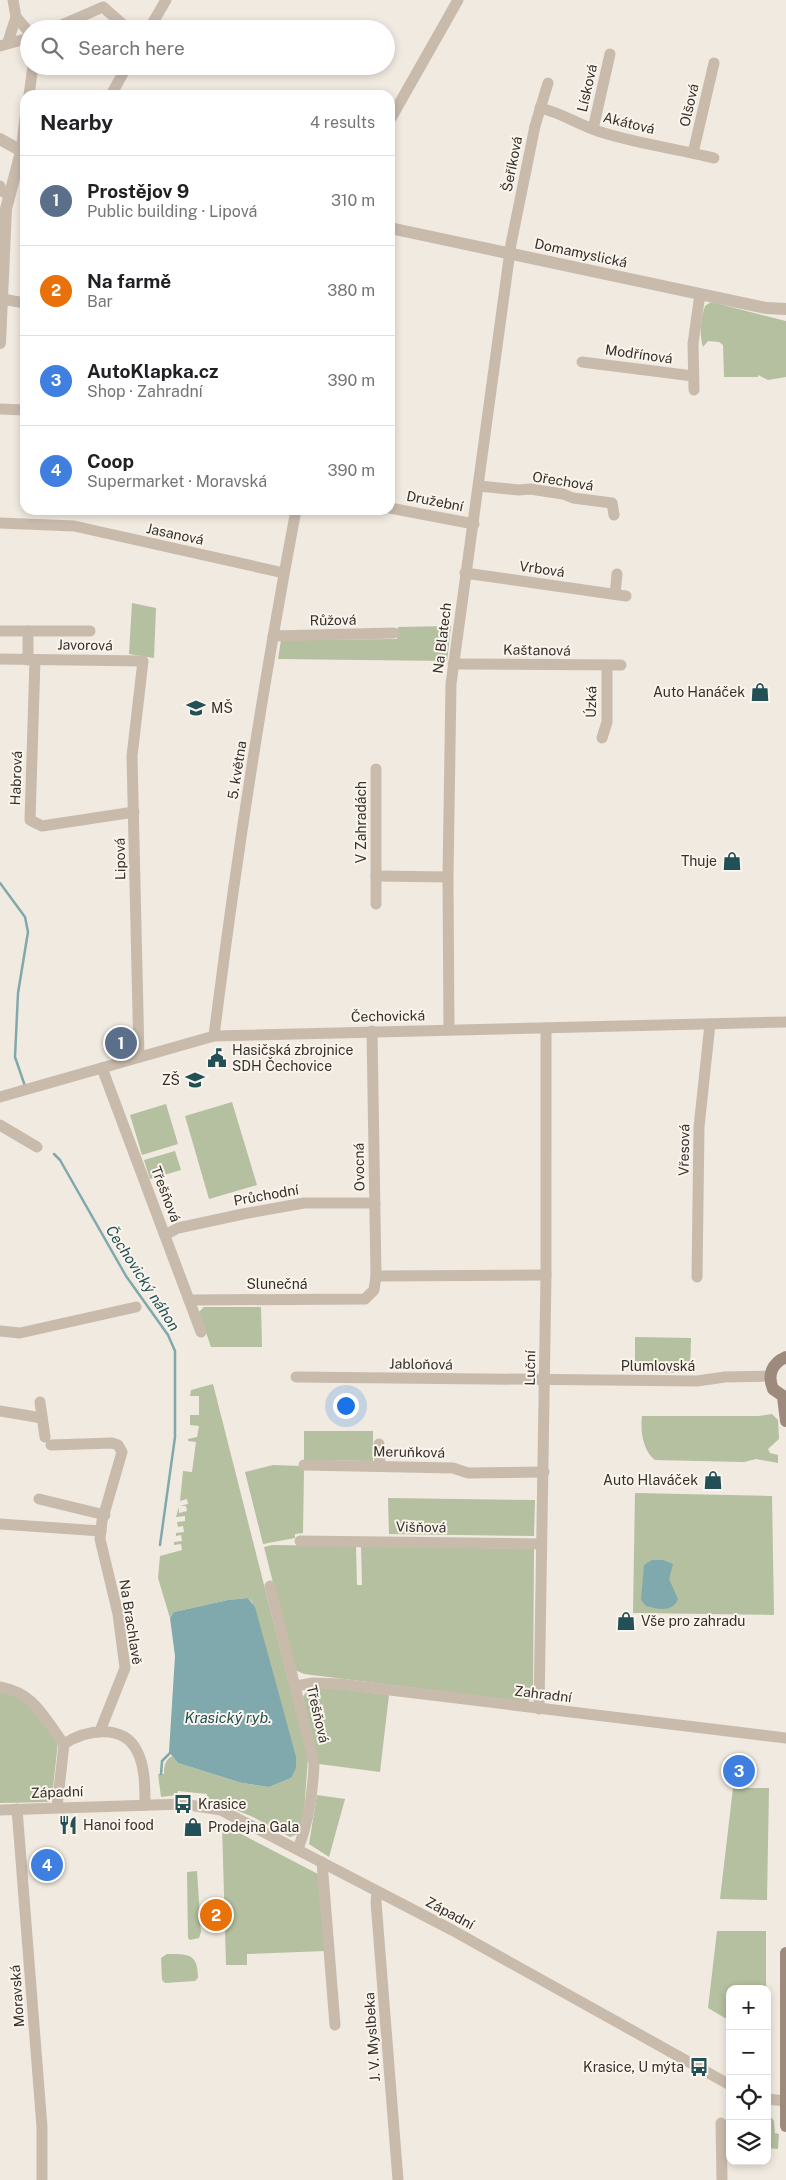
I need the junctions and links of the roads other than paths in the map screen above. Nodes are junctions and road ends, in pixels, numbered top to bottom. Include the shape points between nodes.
1 (13, 0) edge
2 (166, 0) edge
3 (458, 0) edge
4 (16, 17) junction
5 (73, 20) edge
6 (118, 20) edge
7 (154, 20) edge
8 (20, 22) edge
9 (20, 40) edge
10 (4, 44) edge
11 (610, 54) dead end
12 (714, 63) dead end
13 (32, 75) edge
14 (122, 75) edge
15 (548, 83) dead end
16 (30, 90) edge
17 (114, 90) edge
18 (540, 108) junction
19 (395, 111) edge
20 (593, 129) junction
21 (0, 139) edge
22 (20, 150) edge
23 (693, 153) junction
24 (20, 158) edge
25 (714, 158) dead end
26 (3, 191) edge
27 (395, 229) edge
28 (510, 253) junction
29 (700, 294) junction
30 (2, 298) junction
31 (20, 302) edge
32 (766, 308) junction
33 (786, 310) edge
34 (786, 318) edge
35 (0, 343) edge
36 (582, 362) dead end
37 (693, 376) junction
38 (694, 390) dead end
39 (0, 409) edge
40 (20, 410) edge
41 (479, 486) junction
42 (614, 503) dead end
43 (395, 509) edge
44 (295, 515) edge
45 (0, 523) edge
46 (474, 524) junction
47 (284, 573) junction
48 (465, 573) junction
49 (617, 574) dead end
50 (0, 631) edge
51 (28, 631) junction
52 (90, 631) dead end
53 (394, 633) dead end
54 (273, 636) junction
55 (0, 659) edge
56 (32, 660) junction
57 (143, 661) joint
58 (453, 664) junction
59 (607, 665) junction
60 (620, 666) dead end
61 (602, 738) dead end
62 (376, 769) dead end
63 (134, 812) junction
64 (376, 876) junction
65 (448, 877) junction
66 (376, 904) dead end
67 (786, 1022) edge
68 (710, 1024) junction
69 (546, 1028) junction
70 (449, 1030) junction
71 (372, 1031) junction
72 (214, 1036) junction
73 (139, 1056) junction
74 (102, 1068) junction
75 (0, 1097) edge
76 (0, 1125) edge
77 (37, 1147) dead end
78 (375, 1203) junction
79 (165, 1235) junction
80 (546, 1275) junction
81 (376, 1276) junction
82 (697, 1277) dead end
83 (365, 1299) joint
84 (189, 1300) junction
85 (136, 1307) dead end
86 (0, 1331) edge
87 (201, 1332) dead end
88 (786, 1351) edge
89 (786, 1357) edge
90 (770, 1376) junction
91 (296, 1377) dead end
92 (545, 1381) junction
93 (784, 1398) edge
94 (40, 1402) dead end
95 (0, 1410) edge
96 (42, 1418) junction
97 (786, 1421) edge
98 (379, 1444) dead end
99 (304, 1466) dead end
100 (380, 1466) junction
101 (544, 1472) junction
102 (39, 1500) dead end
103 (105, 1515) junction
104 (0, 1524) edge
105 (101, 1531) junction
106 (300, 1541) dead end
107 (541, 1544) junction
108 (270, 1586) dead end
109 (296, 1686) junction
110 (0, 1687) edge
111 (539, 1709) junction
112 (100, 1731) junction
113 (786, 1738) edge
114 (64, 1744) junction
115 (145, 1804) junction
116 (57, 1807) junction
117 (17, 1809) junction
118 (0, 1810) edge
119 (298, 1850) junction
120 (322, 1862) junction
121 (377, 1892) junction
122 (786, 1953) edge
123 (335, 2025) dead end
124 (726, 2083) edge
125 (771, 2100) edge
126 (786, 2102) edge
127 (722, 2122) dead end
128 (786, 2126) edge
129 (42, 2180) edge
130 (398, 2180) edge
131 (722, 2180) edge

1 - 4 street
2 - 7 street
3 - 19 street
4 - 8 street
4 - 10 street
5 - 6 street via 103,7
9 - 10 street
11 - 20 street, Lísková
12 - 23 street, Olšová
13 - 16 street
14 - 17 street
15 - 18 street, Šeříková
18 - 20 street, Akátová via 560,112
18 - 28 street, Šeříková
20 - 23 street, Akátová
21 - 22 street
23 - 25 street, Akátová
24 - 26 street
26 - 30 street via 6,209
27 - 28 street, Domamyslická
28 - 29 street, Domamyslická
28 - 41 street, Na Blatech
29 - 32 street, Domamyslická
29 - 37 street, Modřínová via 694,330
30 - 31 street
30 - 35 street
32 - 33 street, Domamyslická
32 - 34 street, Domamyslická
36 - 37 street, Modřínová
37 - 38 street, Modřínová
39 - 40 street
41 - 42 street, Ořechová via 530,489
41 - 46 street, Na Blatech
43 - 46 street, Družební
44 - 47 street, 5. května
45 - 47 street, Jasanová via 74,526
46 - 48 street, Na Blatech
47 - 54 street, 5. května
48 - 49 street, Vrbová via 620,595
48 - 58 street, Na Blatech
50 - 51 street, Javorová
51 - 52 street, Javorová
51 - 56 street
53 - 54 street, Růžová
54 - 72 street, 5. května
55 - 56 street, Javorová
56 - 57 street, Javorová
56 - 63 street, Habrová via 30,820 42,826
57 - 63 street, Lipová via 132,756
58 - 59 street, Kaštanová
58 - 65 street, Na Blatech
59 - 60 street, Kaštanová
59 - 61 street, Úzká via 607,722
62 - 64 street, V Zahradách
63 - 73 street, Lipová
64 - 65 street, V Zahradách
64 - 66 street, V Zahradách
65 - 70 street, Na Blatech
67 - 68 street, Čechovická
68 - 69 street, Čechovická
68 - 82 street, Vřesová via 699,1127
69 - 70 street, Čechovická
69 - 80 street, Luční
70 - 71 street, Čechovická
71 - 72 street, Čechovická
71 - 78 street, Ovocná
72 - 73 street, Čechovická
73 - 74 street, Čechovická
74 - 75 street, Čechovická
74 - 79 street, Třešňová
76 - 77 street
78 - 79 street, Průchodní via 287,1206 178,1228
78 - 81 street, Ovocná
79 - 84 street, Třešňová
80 - 81 street
80 - 92 street, Luční
81 - 83 street, Ovocná via 374,1290
83 - 84 street, Slunečná
84 - 87 street, Třešňová
85 - 86 street via 20,1333
88 - 89 main road
89 - 90 main road via 774,1364
90 - 92 street, Plumlovská via 701,1381
90 - 93 main road via 773,1389
91 - 92 street, Jabloňová
92 - 101 street, Luční
93 - 97 main road
94 - 96 street
95 - 96 street
96 - 103 street, Na Brachlavě via 48,1441 112,1443 120,1447 122,1455
98 - 100 street
99 - 100 street, Meruňková
100 - 101 street, Meruňková via 453,1468 468,1473
101 - 107 street, Luční
102 - 103 street
103 - 105 street, Na Brachlavě
104 - 105 street
105 - 112 street, Na Brachlavě via 125,1668
106 - 107 street, Višňová
107 - 111 street, Luční
108 - 109 street, Třešňová
109 - 111 street, Zahradní via 340,1684
109 - 119 street, Třešňová via 314,1763 307,1827
110 - 114 street via 30,1699
111 - 113 street, Zahradní
112 - 114 street via 81,1734
112 - 115 street via 124,1738 137,1750
114 - 116 street
115 - 116 street, Západní
115 - 119 street, Západní via 183,1804 220,1810
116 - 117 street, Západní
117 - 118 street, Západní
117 - 129 street, Moravská via 42,2127
119 - 120 street, Západní
120 - 121 street, Západní
120 - 123 street
121 - 124 street, Západní via 452,1930
121 - 130 street, J. V. Myslbeka
122 - 126 main road
125 - 126 street
126 - 128 main road
127 - 131 street

